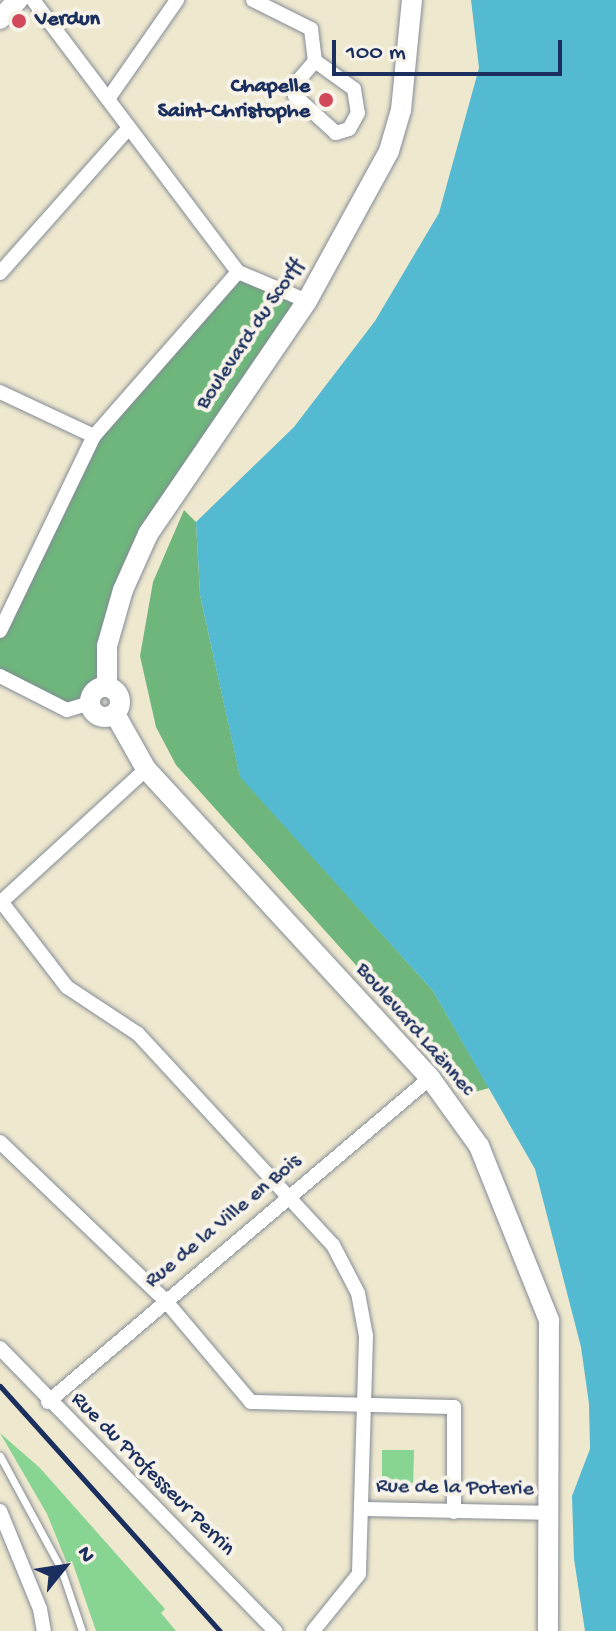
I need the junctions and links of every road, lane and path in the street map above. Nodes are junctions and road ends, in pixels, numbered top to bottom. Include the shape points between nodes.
1 (18, 0) edge
2 (33, 0) edge
3 (177, 0) edge
4 (253, 0) edge
5 (412, 0) edge
6 (0, 19) edge
7 (315, 61) junction
8 (108, 99) junction
9 (128, 129) junction
10 (238, 272) junction
11 (0, 273) edge
12 (307, 301) junction
13 (0, 392) edge
14 (94, 436) junction
15 (0, 631) edge
16 (0, 676) edge
17 (107, 687) junction
18 (90, 703) junction
19 (115, 714) junction
20 (146, 769) junction
21 (1, 902) edge
22 (430, 1078) junction
23 (0, 1142) edge
24 (288, 1196) junction
25 (165, 1300) junction
26 (0, 1348) edge
27 (48, 1402) junction
28 (364, 1405) junction
29 (0, 1456) edge
30 (361, 1509) junction
31 (0, 1511) edge
32 (454, 1512) junction
33 (548, 1513) junction
34 (44, 1631) edge
35 (82, 1631) edge
36 (275, 1631) edge
37 (313, 1631) edge
38 (548, 1631) edge

1 - 6 main road
2 - 8 street
3 - 8 street
4 - 7 street via 311,29
5 - 12 main road, Boulevard du Scorff via 401,110 389,151
7 - 7 street via 296,83 295,96 336,133 349,129 358,113 354,89
8 - 9 street
9 - 10 street
9 - 11 street
10 - 12 street
10 - 14 street
12 - 17 main road, Boulevard du Scorff via 148,534 123,590 107,646
13 - 14 street
14 - 15 street
16 - 18 street via 67,710
17 - 18 main road via 95,691
17 - 19 main road via 119,695
18 - 19 main road via 99,716
19 - 20 main road, Boulevard Laënnec
20 - 21 street
20 - 22 main road, Boulevard Laënnec
21 - 24 street via 67,987 138,1034
22 - 24 street, Rue de la Ville en Bois
22 - 33 main road, Boulevard Laënnec via 479,1146 549,1320
23 - 25 street
24 - 25 street, Rue de la Ville en Bois
24 - 28 street via 333,1245 358,1293 366,1336
25 - 27 street, Rue de la Ville en Bois
25 - 28 street via 251,1402
26 - 27 street, Rue du Professeur Perrin
27 - 36 street, Rue du Professeur Perrin
28 - 30 street
28 - 32 street via 454,1407
29 - 35 lane via 61,1569
30 - 32 street, Rue de la Poterie
30 - 37 street via 359,1574
31 - 34 street via 37,1599
32 - 33 street, Rue de la Poterie
33 - 38 main road, Boulevard Laënnec

